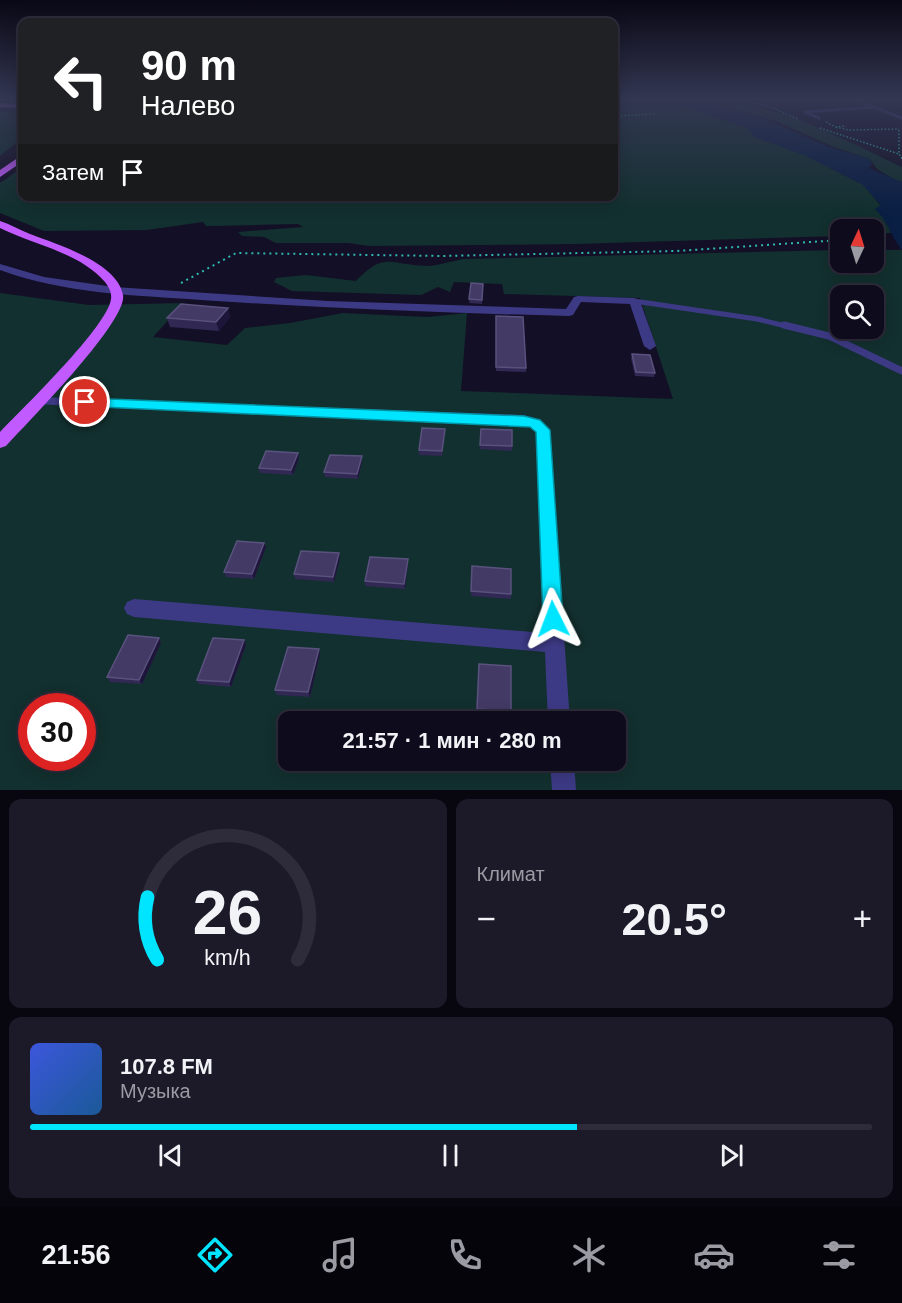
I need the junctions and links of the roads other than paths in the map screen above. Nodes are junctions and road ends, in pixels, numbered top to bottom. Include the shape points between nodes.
1 (18, 162) edge
2 (0, 174) edge
3 (0, 224) edge
4 (0, 267) edge
5 (6, 274) edge
6 (116, 290) junction
7 (634, 301) junction
8 (650, 346) dead end
9 (902, 372) edge
10 (39, 401) junction
11 (0, 442) edge
12 (134, 608) dead end
13 (554, 643) junction
14 (558, 711) edge
15 (563, 771) edge
16 (564, 790) edge

1 - 2 main road
3 - 6 main road via 85,260 109,279
4 - 5 street
5 - 6 street
6 - 7 street via 299,304 569,313 578,300
6 - 10 main road via 117,302 109,318
7 - 8 street
7 - 9 lane via 757,319 829,336
10 - 11 main road
10 - 13 street via 535,423 543,430
12 - 13 street
13 - 14 street
15 - 16 street

